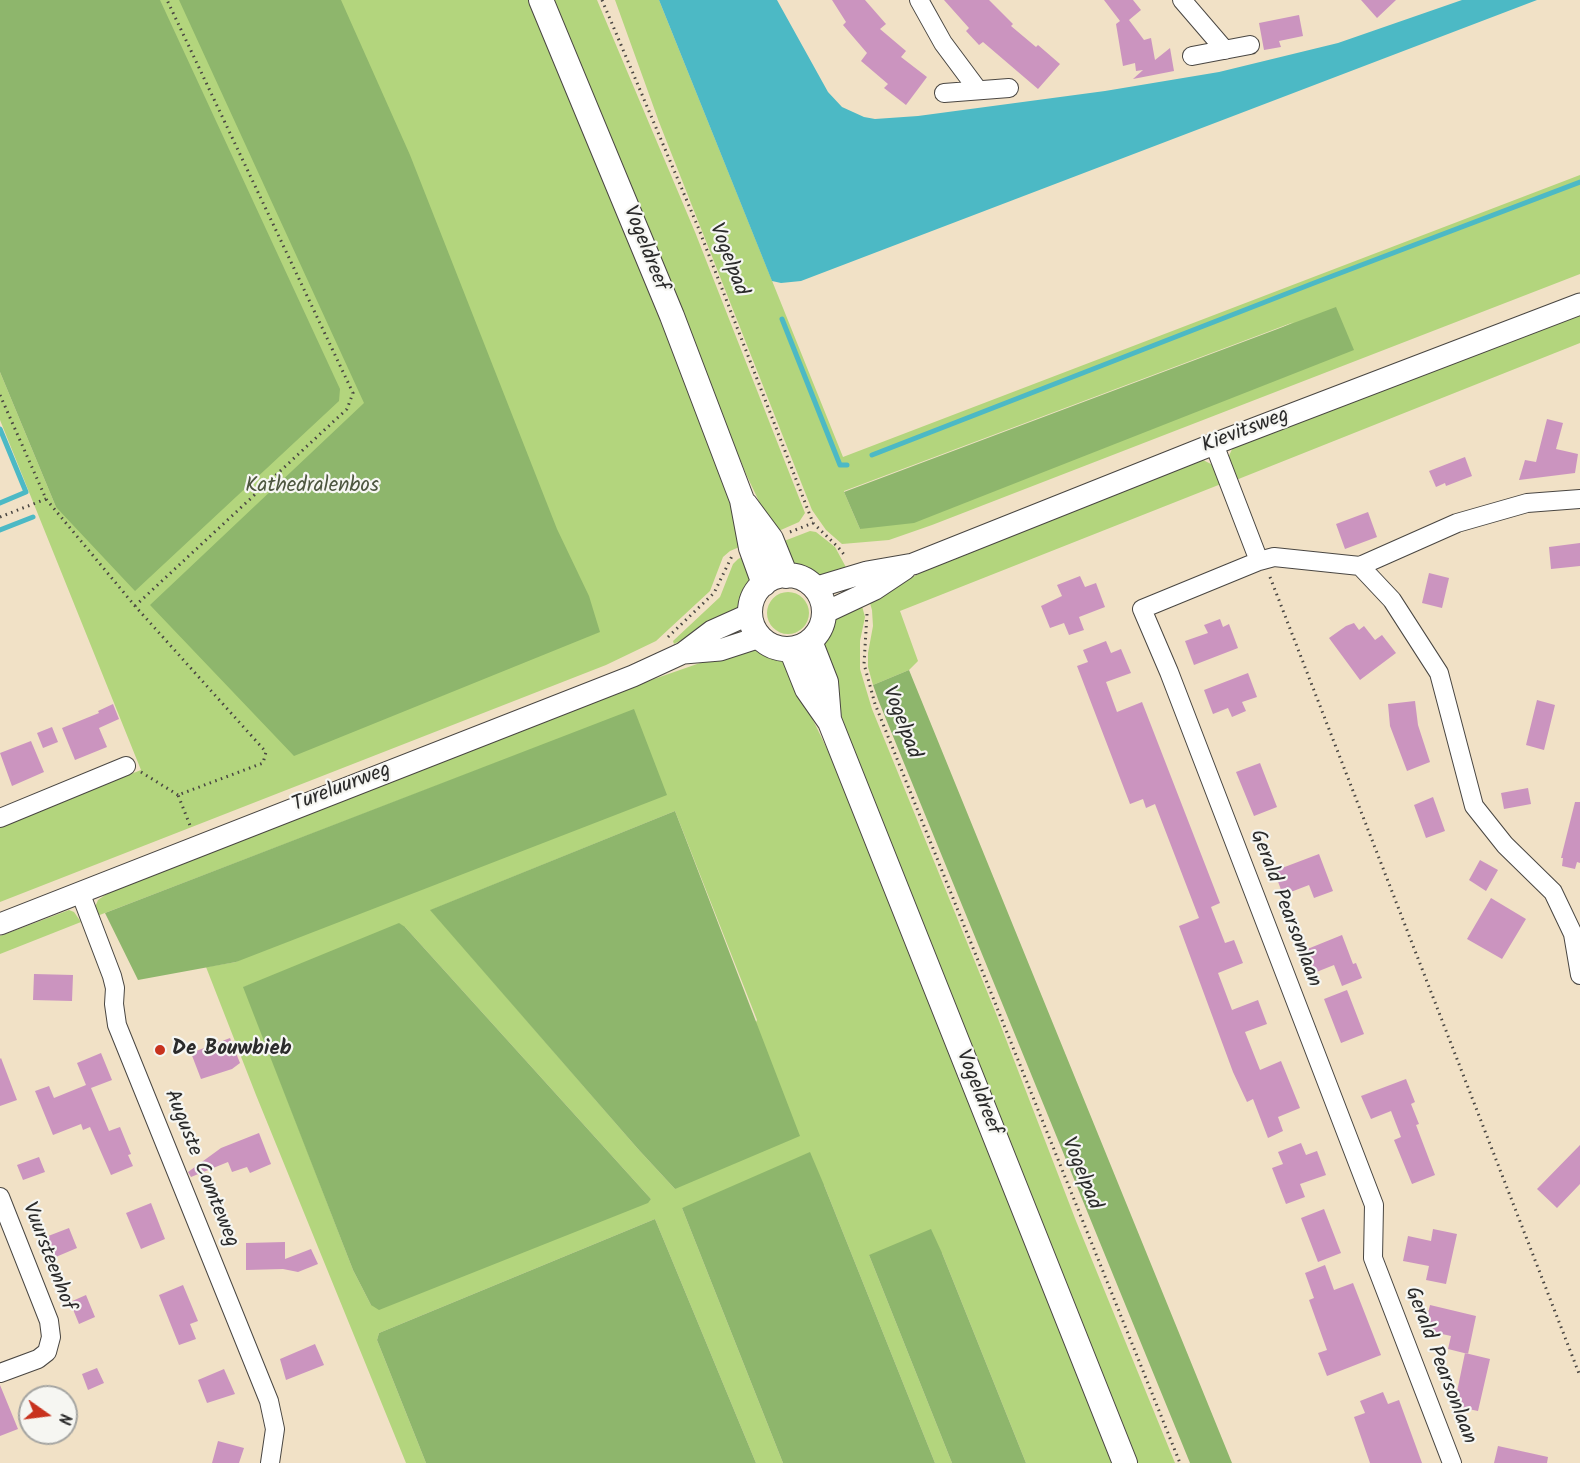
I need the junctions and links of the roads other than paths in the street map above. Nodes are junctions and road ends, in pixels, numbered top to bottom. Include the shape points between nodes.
1 (541, 0) edge
2 (919, 0) edge
3 (1182, 0) edge
4 (1250, 45) dead end
5 (1225, 50) junction
6 (1192, 56) dead end
7 (1009, 88) dead end
8 (978, 90) junction
9 (944, 93) dead end
10 (1580, 304) edge
11 (1214, 444) junction
12 (1580, 499) edge
13 (761, 543) junction
14 (1259, 561) junction
15 (1360, 566) junction
16 (786, 576) junction
17 (764, 584) junction
18 (859, 585) junction
19 (814, 588) junction
20 (824, 613) junction
21 (750, 614) junction
22 (760, 637) junction
23 (801, 645) junction
24 (683, 653) junction
25 (126, 766) road end
26 (0, 818) edge
27 (80, 892) junction
28 (0, 924) edge
29 (1580, 975) edge
30 (0, 1197) edge
31 (0, 1373) edge
32 (270, 1463) edge
33 (1125, 1463) edge
34 (1452, 1463) edge

1 - 13 main road, Vogeldreef
2 - 8 street
3 - 5 street
4 - 5 street
5 - 6 street
7 - 8 street
8 - 9 street
10 - 11 street, Kievitsweg
11 - 14 street
11 - 18 street, Kievitsweg
12 - 15 street via 1527,503 1457,523
13 - 16 main road, Vogeldreef
13 - 17 main road, Vogeldreef
14 - 15 street via 1274,557
14 - 34 street, Gerald Pearsonlaan via 1142,609 1374,1204 1373,1258
15 - 29 street via 1392,600 1439,673 1474,806 1505,845 1553,892 1573,934
16 - 17 main road
16 - 19 main road via 797,577
17 - 21 main road via 756,592
18 - 19 street, Kievitsweg
18 - 20 street, Kievitsweg
19 - 20 main road
20 - 23 main road via 818,633
21 - 22 main road
21 - 24 street, Tureluurweg via 712,631
22 - 23 main road via 779,648
22 - 24 street, Tureluurweg via 720,650
23 - 33 main road, Vogeldreef via 807,689 830,722
24 - 27 street, Tureluurweg
25 - 26 street
27 - 28 street, Tureluurweg
27 - 32 street, Auguste Comteweg via 112,976 117,1024 269,1401 275,1429
30 - 31 street, Vuursteenhof via 49,1321 51,1337 47,1352 38,1359

